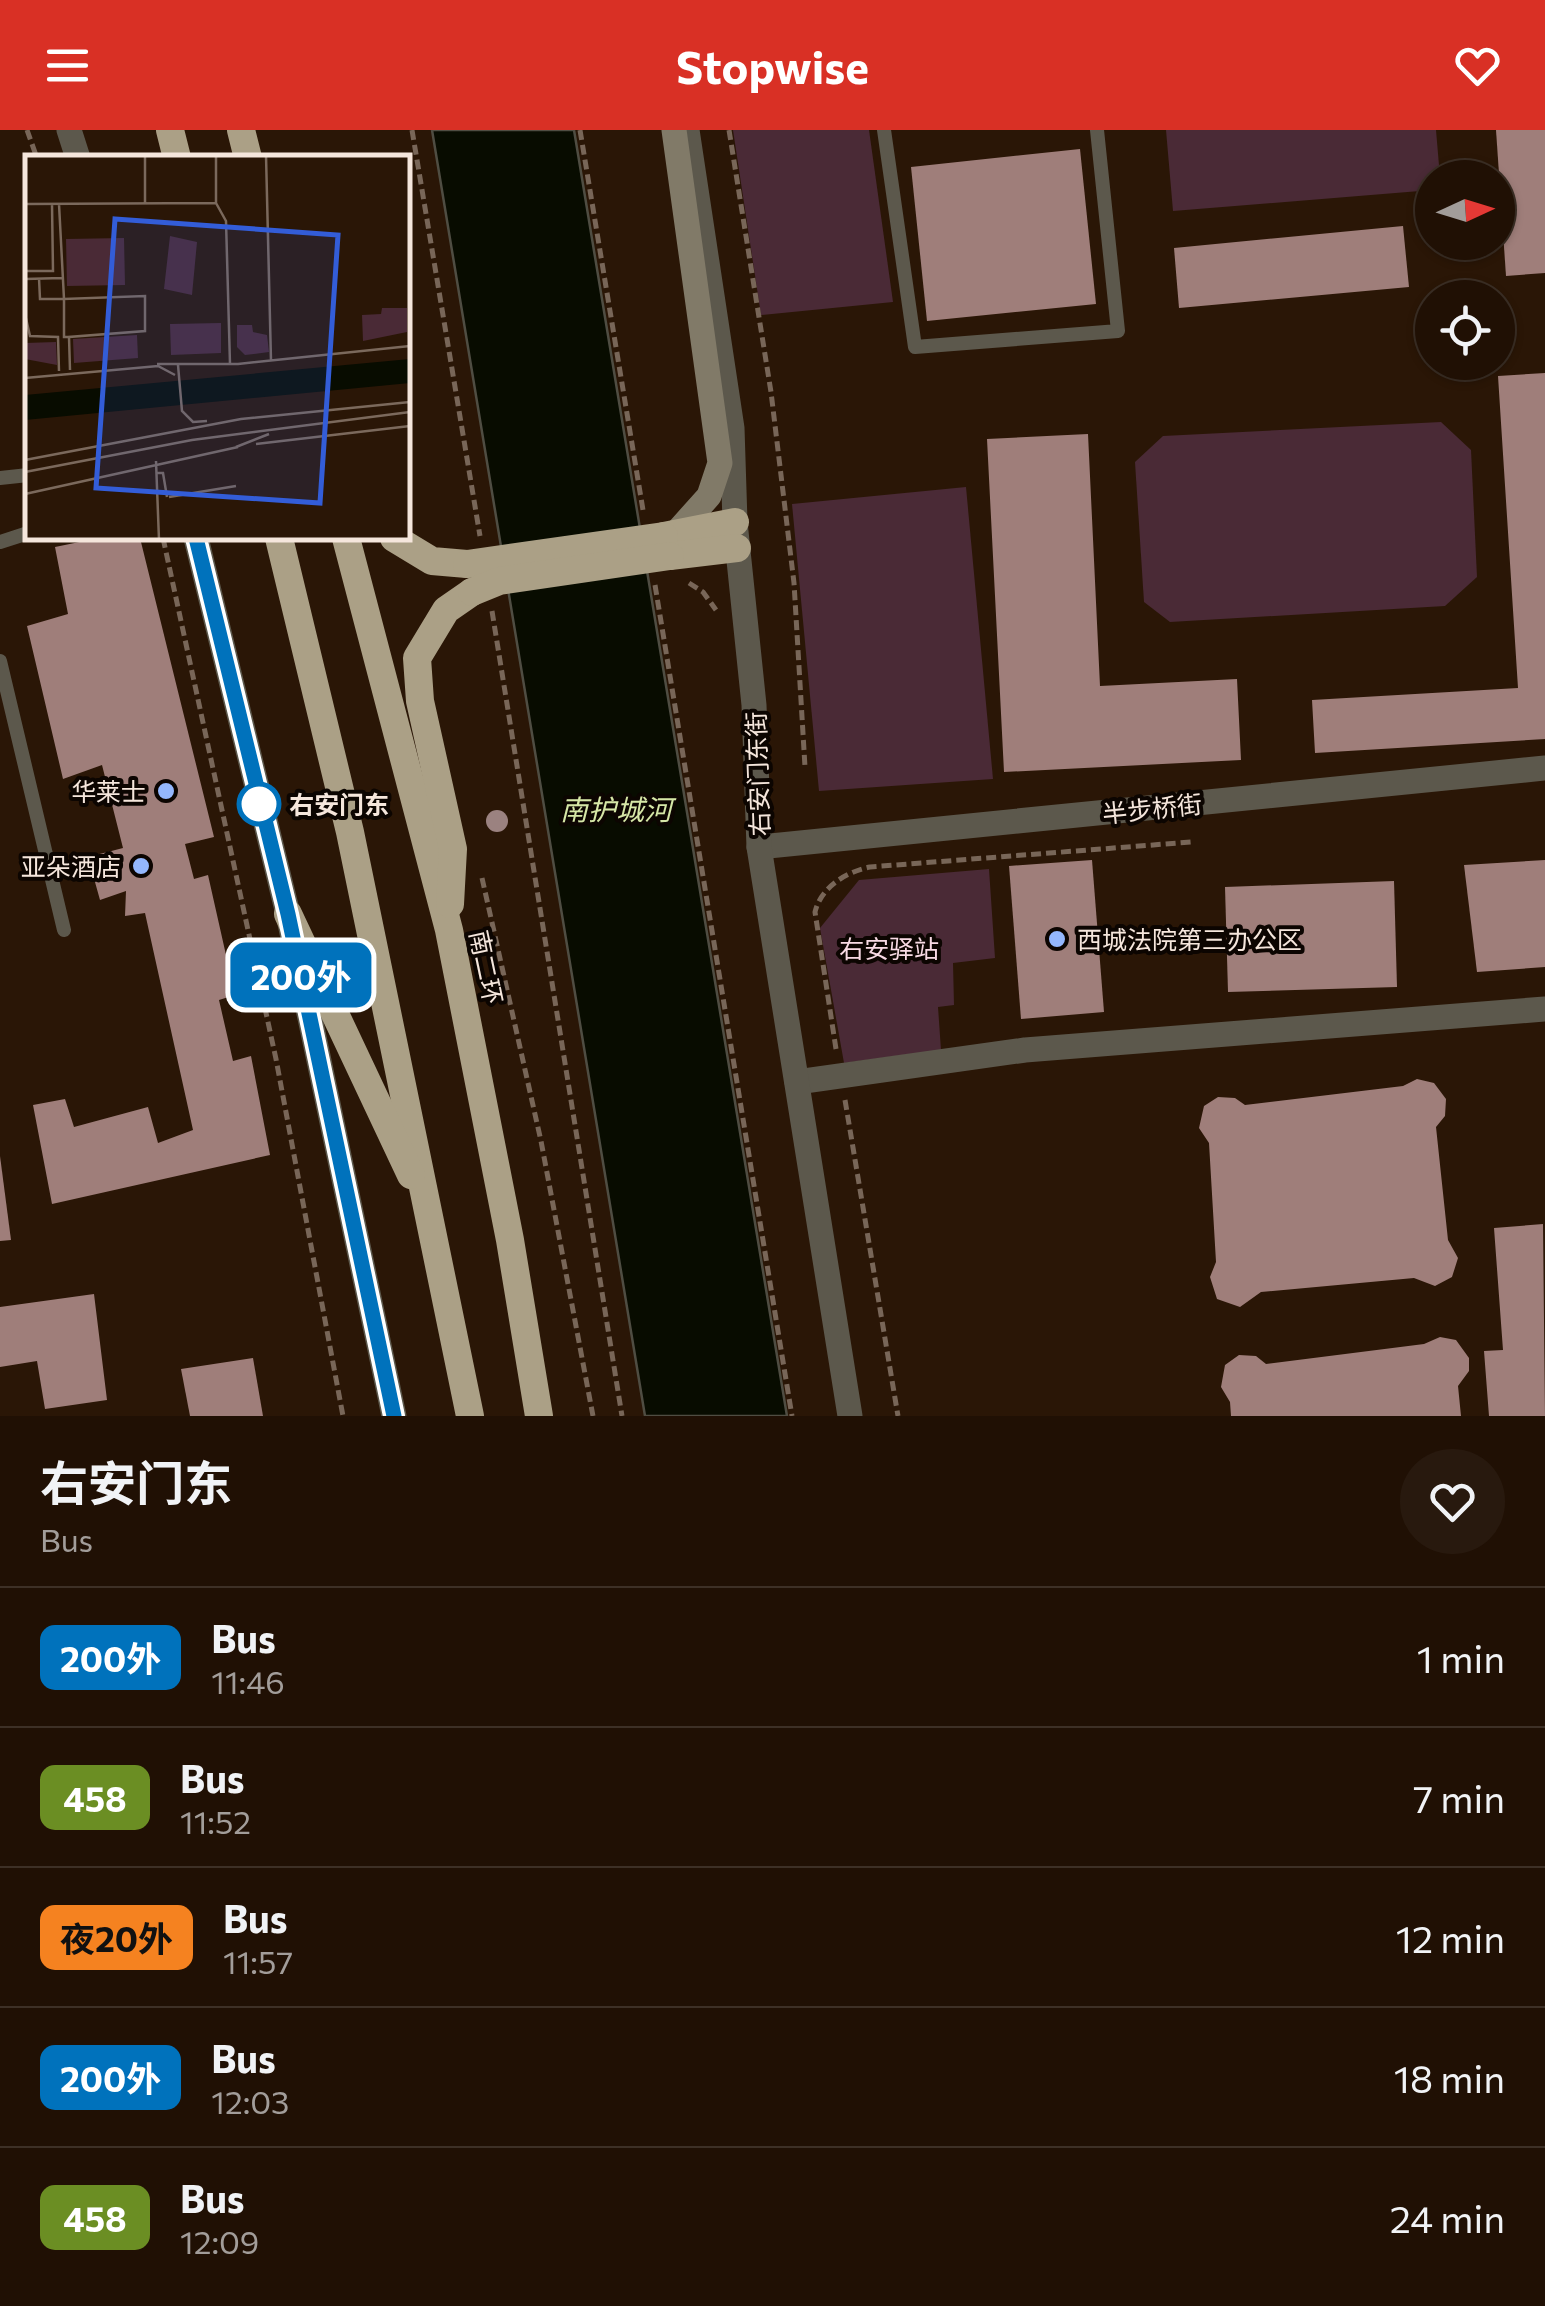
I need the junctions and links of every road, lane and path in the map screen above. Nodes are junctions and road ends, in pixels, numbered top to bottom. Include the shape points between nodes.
1 (27, 130) edge
2 (69, 130) edge
3 (170, 130) edge
4 (241, 130) edge
5 (412, 130) edge
6 (580, 130) edge
7 (674, 130) edge
8 (687, 130) edge
9 (729, 130) edge
10 (884, 130) edge
11 (1097, 130) edge
12 (36, 155) edge
13 (77, 155) edge
14 (176, 155) edge
15 (247, 155) edge
16 (25, 475) edge
17 (0, 478) edge
18 (644, 515) dead end
19 (25, 534) edge
20 (736, 534) junction
21 (480, 538) dead end
22 (164, 540) edge
23 (196, 540) edge
24 (280, 540) edge
25 (347, 540) edge
26 (397, 540) edge
27 (0, 542) edge
28 (668, 556) junction
29 (481, 594) junction
30 (720, 623) dead end
31 (0, 662) edge
32 (804, 767) dead end
33 (1545, 768) edge
34 (1191, 842) dead end
35 (760, 848) junction
36 (477, 859) dead end
37 (816, 885) dead end
38 (825, 892) junction
39 (288, 914) junction
40 (64, 930) dead end
41 (449, 930) junction
42 (1545, 1009) edge
43 (841, 1076) junction
44 (796, 1082) junction
45 (434, 1224) junction
46 (343, 1416) edge
47 (394, 1416) edge
48 (470, 1416) edge
49 (539, 1416) edge
50 (593, 1416) edge
51 (622, 1416) edge
52 (792, 1416) edge
53 (850, 1416) edge
54 (898, 1416) edge

1 - 12 path
2 - 13 street
3 - 14 highway
4 - 15 highway
5 - 21 path
6 - 18 path
7 - 28 main road via 720,464 709,496
8 - 20 street, 右安门东街 via 732,428
9 - 32 path via 794,584
10 - 11 lane via 914,347 1118,331
16 - 17 lane
19 - 27 lane
20 - 28 highway
20 - 35 street, 右安门东街
22 - 46 path via 276,1059
23 - 39 street
24 - 45 highway
25 - 41 highway, 南二环
26 - 28 highway, bridge via 432,560 467,564
28 - 29 highway, bridge via 500,581
28 - 30 path via 703,592
28 - 52 path
29 - 41 highway via 446,610 417,658 420,702 453,849
29 - 51 path
31 - 40 lane
33 - 35 street, 半步桥街
34 - 38 path via 870,866
35 - 44 street, 右安门东街
36 - 50 path
37 - 38 path
38 - 43 path via 815,912 816,933
39 - 45 highway
39 - 47 street
41 - 49 highway, 南二环
42 - 43 street via 1025,1050
43 - 44 street
43 - 54 path
44 - 53 street, 右安门东街
45 - 48 highway

